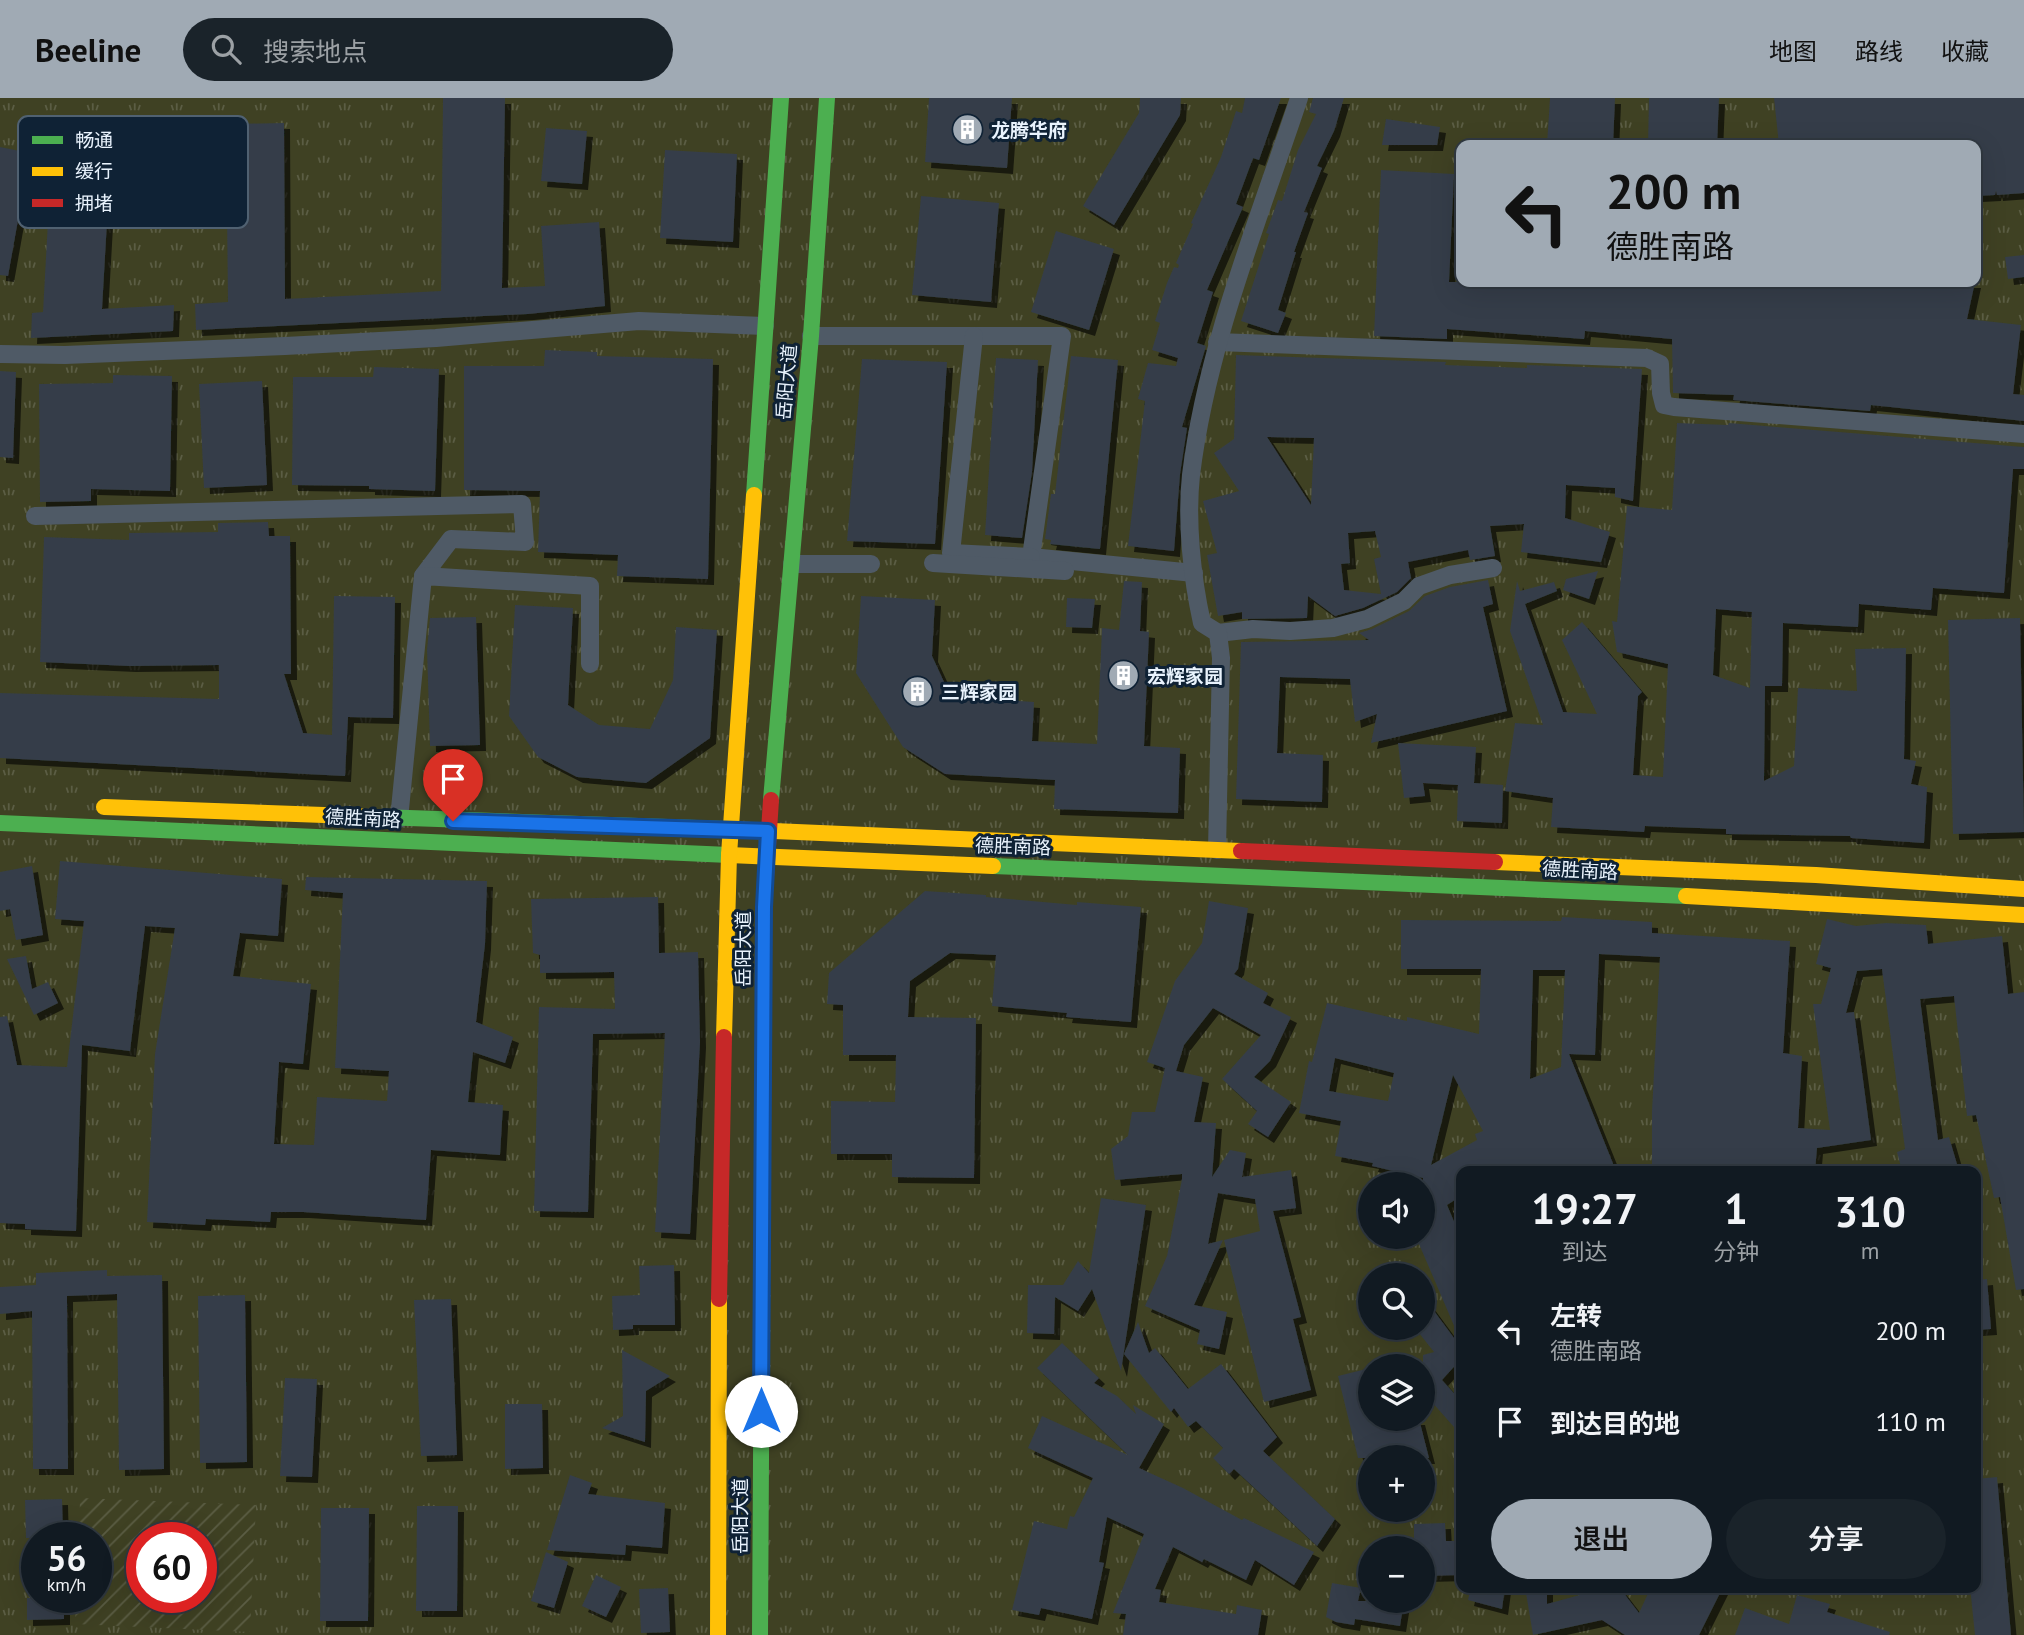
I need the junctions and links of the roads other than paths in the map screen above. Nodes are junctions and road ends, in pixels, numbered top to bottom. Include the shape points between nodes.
1 (781, 98) edge
2 (827, 98) edge
3 (1299, 98) edge
4 (765, 326) junction
5 (811, 336) junction
6 (975, 336) junction
7 (1217, 342) junction
8 (0, 354) edge
9 (2024, 434) edge
10 (35, 516) dead end
11 (1031, 557) junction
12 (933, 562) dead end
13 (792, 564) junction
14 (871, 564) dead end
15 (1493, 568) dead end
16 (1194, 573) junction
17 (423, 576) junction
18 (1218, 633) junction
19 (590, 664) dead end
20 (87, 807) dead end
21 (399, 819) junction
22 (0, 823) edge
23 (730, 830) junction
24 (768, 831) junction
25 (1217, 850) junction
26 (729, 855) junction
27 (767, 856) junction
28 (2024, 889) edge
29 (2024, 915) edge
30 (718, 1635) edge
31 (760, 1635) edge

1 - 4 main road, 岳阳大道
2 - 5 main road, 岳阳大道
3 - 7 street
4 - 8 street via 639,321 299,346
4 - 23 main road, 岳阳大道
5 - 6 street
5 - 13 main road, 岳阳大道
6 - 11 street via 951,552
6 - 11 street via 1062,336
7 - 9 street via 1647,358 1660,364 1664,405 1674,408
7 - 16 street via 1191,475
10 - 17 street via 522,504 525,542 450,539
11 - 16 street
12 - 16 street via 1026,570
13 - 14 street
13 - 24 main road, 岳阳大道
15 - 18 street via 1419,586 1404,601 1380,613 1333,628
16 - 18 street via 1202,623
17 - 19 street via 590,586
17 - 21 street
18 - 25 street
20 - 21 main road, 德胜南路
21 - 23 main road, 德胜南路
22 - 26 main road, 德胜南路
23 - 24 main road, 德胜南路
23 - 26 main road, 岳阳大道
24 - 25 main road, 德胜南路
24 - 27 main road, 岳阳大道
25 - 28 main road, 德胜南路 via 1802,874
26 - 27 main road, 德胜南路
26 - 30 main road, 岳阳大道 via 719,1245
27 - 29 main road, 德胜南路
27 - 31 main road, 岳阳大道

